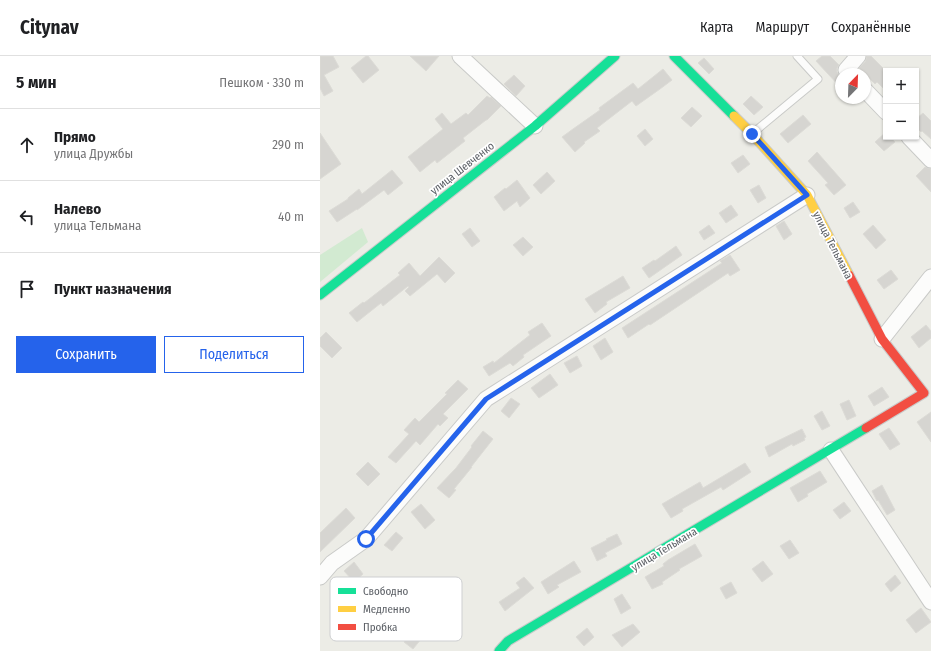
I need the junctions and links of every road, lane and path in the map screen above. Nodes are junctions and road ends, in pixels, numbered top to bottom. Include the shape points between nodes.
1 (460, 56) edge
2 (615, 56) edge
3 (674, 56) edge
4 (797, 56) edge
5 (858, 56) edge
6 (848, 68) edge
7 (871, 96) edge
8 (883, 109) edge
9 (535, 126) junction
10 (752, 134) junction
11 (912, 140) edge
12 (931, 160) edge
13 (807, 195) junction
14 (931, 277) edge
15 (320, 295) edge
16 (882, 339) junction
17 (928, 391) edge
18 (831, 450) junction
19 (320, 576) edge
20 (931, 602) edge
21 (499, 651) edge

1 - 9 street
2 - 9 street, улица Шевченко
3 - 10 street, улица Тельмана
4 - 10 lane via 818,79
5 - 6 street
7 - 8 street
9 - 15 street, улица Шевченко
10 - 13 street, улица Тельмана
11 - 12 street
13 - 16 street, улица Тельмана
13 - 19 street via 486,399 366,539 332,563
14 - 16 street
16 - 17 street, улица Тельмана
17 - 18 street, улица Тельмана
18 - 20 street
18 - 21 street, улица Тельмана via 508,641

